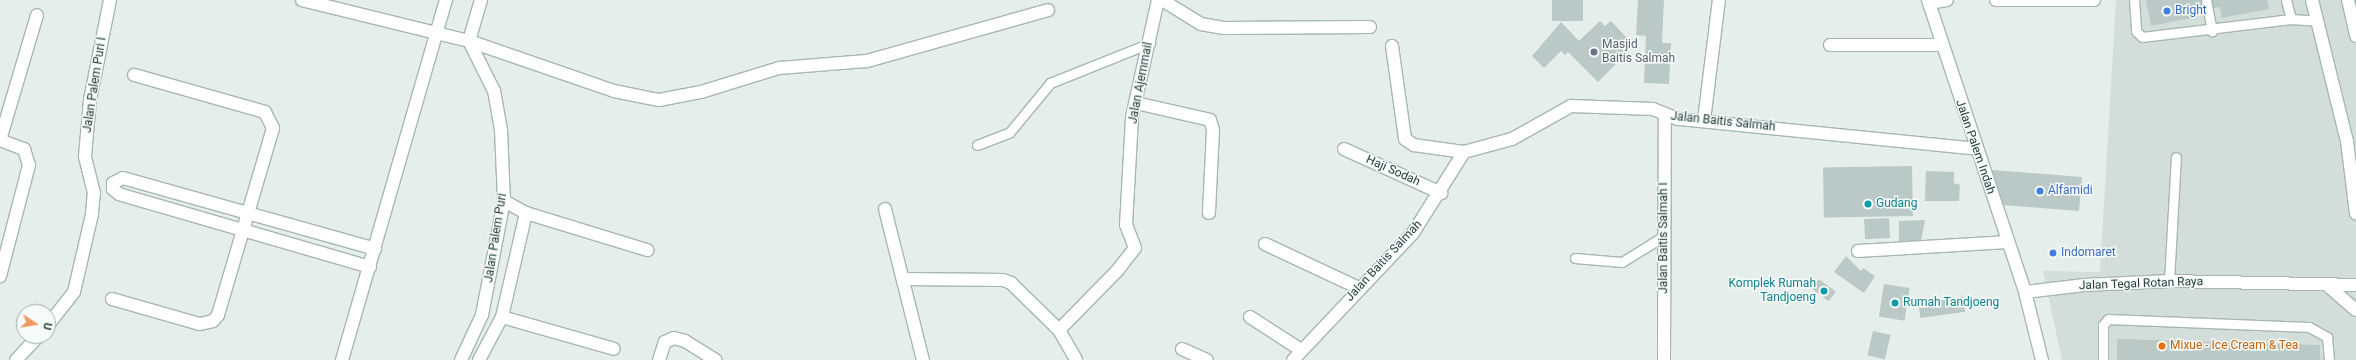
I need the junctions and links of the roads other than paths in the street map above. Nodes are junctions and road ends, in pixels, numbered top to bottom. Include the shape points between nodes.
1 (110, 0) edge
2 (302, 0) edge
3 (446, 0) edge
4 (481, 0) edge
5 (1158, 0) edge
6 (1162, 0) edge
7 (1719, 0) edge
8 (1947, 0) edge
9 (1996, 0) edge
10 (2094, 0) edge
11 (2134, 0) edge
12 (2206, 0) edge
13 (2286, 0) edge
14 (2312, 0) edge
15 (2348, 0) edge
16 (1928, 2) edge
17 (1048, 10) dead end
18 (37, 15) dead end
19 (2291, 19) junction
20 (2317, 21) junction
21 (1370, 27) dead end
22 (2212, 31) junction
23 (437, 35) junction
24 (2356, 36) edge
25 (469, 41) junction
26 (1150, 43) junction
27 (1830, 45) dead end
28 (1940, 45) junction
29 (1392, 46) dead end
30 (134, 75) dead end
31 (1136, 103) junction
32 (1664, 116) junction
33 (1704, 120) junction
34 (0, 140) edge
35 (977, 145) dead end
36 (1976, 148) junction
37 (1344, 149) dead end
38 (1464, 152) junction
39 (2176, 157) dead end
40 (1441, 192) junction
41 (504, 201) junction
42 (885, 209) dead end
43 (526, 213) junction
44 (1209, 213) dead end
45 (2356, 213) edge
46 (249, 214) junction
47 (244, 231) junction
48 (1664, 236) junction
49 (2008, 242) junction
50 (1265, 244) dead end
51 (375, 249) junction
52 (647, 250) dead end
53 (1858, 251) dead end
54 (1575, 258) dead end
55 (370, 267) junction
56 (0, 276) edge
57 (904, 279) junction
58 (2169, 282) junction
59 (2327, 285) junction
60 (2356, 285) edge
61 (1359, 288) junction
62 (2025, 292) junction
63 (112, 299) dead end
64 (2356, 310) edge
65 (56, 315) edge
66 (502, 317) junction
67 (1250, 317) dead end
68 (1059, 330) junction
69 (31, 344) edge
70 (614, 349) dead end
71 (1182, 349) dead end
72 (1301, 350) junction
73 (16, 360) edge
74 (342, 360) edge
75 (461, 360) edge
76 (479, 360) edge
77 (659, 360) edge
78 (716, 360) edge
79 (923, 360) edge
80 (1076, 360) edge
81 (1207, 360) edge
82 (1293, 360) edge
83 (1664, 360) edge
84 (2042, 360) edge
85 (2103, 360) edge
86 (2329, 360) edge

1 - 65 street, Jalan Palem Puri I via 90,100 85,156 94,193 92,214 74,292
2 - 23 street
3 - 23 street
4 - 25 street
5 - 26 street, Jalan Ajemmail
6 - 21 street via 1201,24 1224,28
7 - 33 street
8 - 16 street
9 - 10 street
11 - 22 lane via 2136,31 2142,37
12 - 22 lane
13 - 19 lane
14 - 20 street
15 - 24 street
16 - 28 street, Jalan Palem Indah
17 - 25 street via 867,61 779,68 701,92 659,100 614,91
18 - 34 street
19 - 20 lane
19 - 22 lane
20 - 45 street via 2347,141
23 - 25 street
23 - 51 street
25 - 41 street, Jalan Palem Puri via 494,91 502,130
26 - 31 street, Jalan Ajemmail
26 - 35 lane via 1050,82 1009,133
27 - 28 street
28 - 36 street, Jalan Palem Indah
29 - 38 street via 1405,139 1414,145
30 - 46 street via 265,112 271,119 273,128
31 - 44 street via 1210,120 1212,130
31 - 68 street, Jalan Ajemmail via 1126,215 1126,225 1135,248 1118,272
32 - 33 street, Jalan Baitis Salmah
32 - 38 street, Jalan Baitis Salmah via 1654,110 1571,106 1512,139
32 - 48 street, Jalan Baitis Salmah I
33 - 36 street, Jalan Baitis Salmah
34 - 56 street via 24,149 29,165
36 - 49 street, Jalan Palem Indah
37 - 40 street, Haji Sodah
38 - 40 street, Jalan Baitis Salmah
39 - 58 lane
40 - 61 street, Jalan Baitis Salmah via 1413,233
41 - 43 street
41 - 75 street, Jalan Palem Puri via 482,316
42 - 57 street
43 - 52 street
43 - 66 street
46 - 47 street
46 - 47 street via 123,178 113,183 112,189 119,194
46 - 51 street
47 - 55 street
47 - 63 street via 218,315 213,321 200,324
48 - 54 lane via 1622,262
48 - 83 street, Jalan Baitis Salmah I
49 - 53 street
49 - 62 street, Jalan Palem Indah
50 - 61 street
51 - 55 street
55 - 74 street
57 - 68 street via 1003,280
57 - 79 street
58 - 59 street, Jalan Tegal Rotan Raya
58 - 62 street, Jalan Tegal Rotan Raya via 2085,285
59 - 60 street, Jalan Tegal Rotan Raya
59 - 64 street
61 - 72 street, Jalan Baitis Salmah
62 - 84 street
66 - 70 street
66 - 76 street
67 - 72 street
68 - 80 street
69 - 73 street
71 - 81 street
72 - 82 street, Jalan Baitis Salmah
77 - 78 street via 665,342 674,338 685,341
85 - 86 lane via 2103,325 2108,319 2309,327 2327,337

